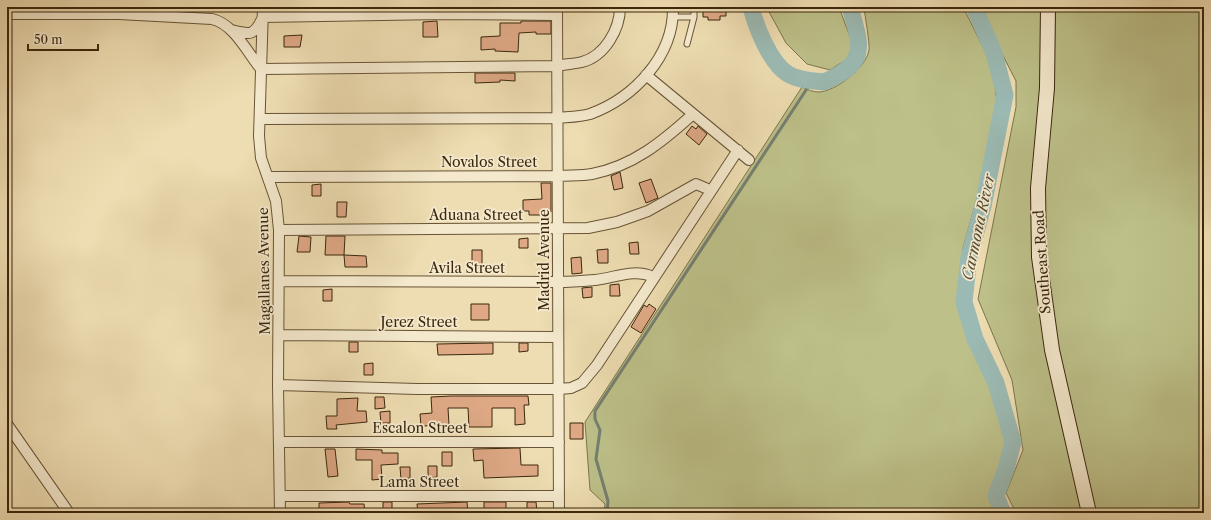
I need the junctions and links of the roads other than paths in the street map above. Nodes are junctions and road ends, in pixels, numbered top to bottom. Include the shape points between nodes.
1 (620, 7) edge
2 (694, 7) edge
3 (1048, 7) edge
4 (441, 10) edge
5 (556, 11) edge
6 (263, 12) edge
7 (673, 12) edge
8 (7, 14) edge
9 (694, 17) junction
10 (231, 30) junction
11 (687, 44) dead end
12 (557, 66) junction
13 (261, 69) junction
14 (646, 75) junction
15 (692, 115) junction
16 (557, 118) junction
17 (261, 119) junction
18 (738, 150) junction
19 (749, 160) dead end
20 (558, 176) junction
21 (269, 178) junction
22 (710, 190) junction
23 (558, 229) junction
24 (279, 230) junction
25 (653, 277) junction
26 (279, 281) junction
27 (558, 282) junction
28 (280, 335) junction
29 (558, 337) junction
30 (278, 385) junction
31 (559, 389) junction
32 (7, 424) edge
33 (281, 442) junction
34 (559, 442) junction
35 (281, 496) junction
36 (558, 496) junction
37 (69, 513) edge
38 (280, 513) edge
39 (559, 513) edge
40 (1089, 513) edge

1 - 12 street via 620,18 613,36 600,52 583,62
2 - 9 lane
3 - 40 street, Southeast Road via 1046,88 1038,188 1039,257 1052,350
4 - 5 street
4 - 6 street
5 - 12 street, Madrid Avenue
6 - 10 street via 258,29 254,32 245,34
6 - 13 street, Magallanes Avenue
7 - 9 lane
7 - 14 street via 663,50
8 - 10 street via 119,14 212,19 220,21
9 - 11 lane
10 - 13 street
12 - 13 street
12 - 16 street, Madrid Avenue
13 - 17 street, Magallanes Avenue
14 - 15 street
14 - 16 street via 633,90 614,104 588,114
15 - 18 street
15 - 20 street, Novalos Street via 664,140 628,163 592,174
16 - 17 street
16 - 20 street, Madrid Avenue
17 - 21 street, Magallanes Avenue via 261,158
18 - 19 street
18 - 22 street
20 - 21 street, Novalos Street
20 - 23 street, Madrid Avenue
21 - 24 street, Magallanes Avenue via 276,201
22 - 23 street, Aduana Street via 696,184 648,211 617,222 588,228
22 - 25 street
23 - 24 street, Aduana Street
23 - 27 street, Madrid Avenue
24 - 26 street, Magallanes Avenue
25 - 27 street, Avila Street via 636,272 597,280
25 - 31 street via 582,383 571,388
26 - 27 street, Avila Street
26 - 28 street, Magallanes Avenue
27 - 29 street, Madrid Avenue
28 - 29 street, Jerez Street
28 - 30 street, Magallanes Avenue
29 - 31 street, Madrid Avenue
30 - 31 street via 417,389
30 - 33 street, Magallanes Avenue
31 - 34 street, Madrid Avenue
32 - 37 street
33 - 34 street, Escalon Street
33 - 35 street, Magallanes Avenue
34 - 36 street, Madrid Avenue
35 - 36 street, Lama Street
35 - 38 street, Magallanes Avenue
36 - 39 street, Madrid Avenue

